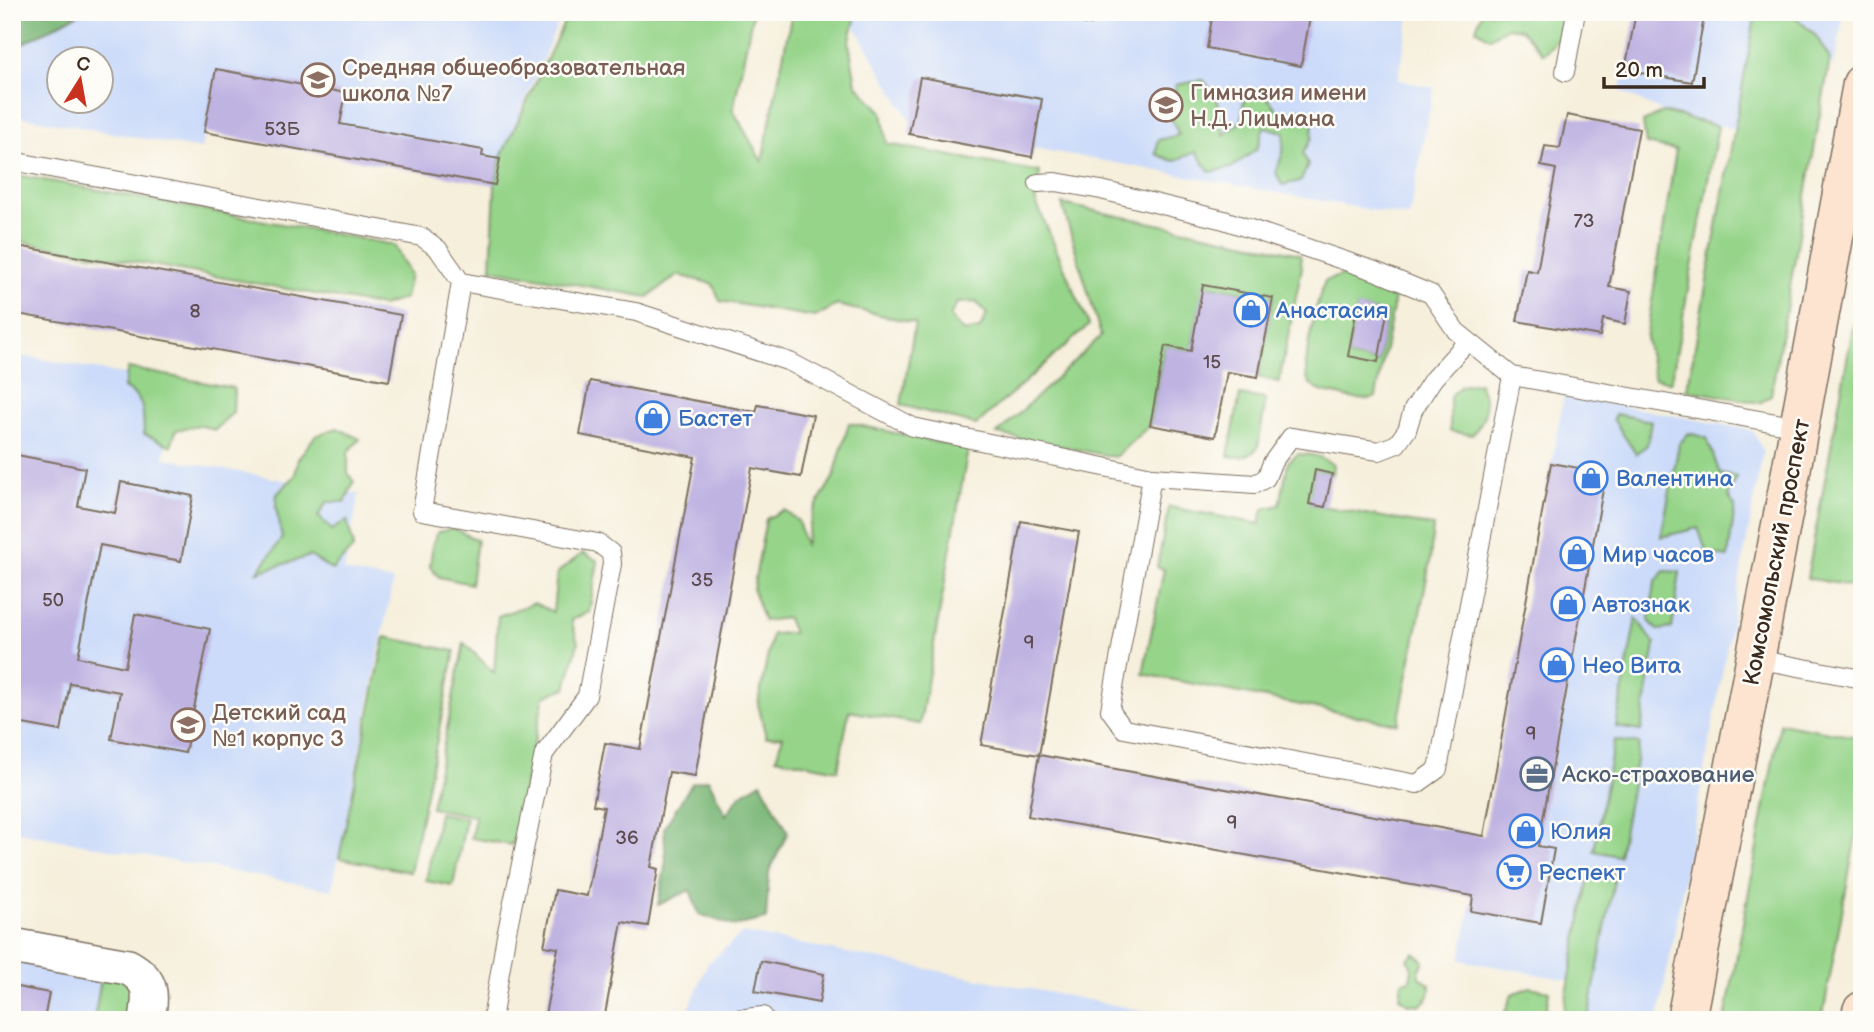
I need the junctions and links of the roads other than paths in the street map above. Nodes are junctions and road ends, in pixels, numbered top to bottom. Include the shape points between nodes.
1 (1576, 12) edge
2 (1565, 72) dead end
3 (1862, 84) edge
4 (12, 160) edge
5 (1038, 183) dead end
6 (461, 282) junction
7 (1467, 342) junction
8 (1512, 376) junction
9 (1799, 427) junction
10 (1152, 477) junction
11 (1756, 659) junction
12 (1862, 679) edge
13 (12, 946) edge
14 (1862, 1011) edge
15 (763, 1016) dead end
16 (147, 1020) edge
17 (492, 1020) edge
18 (729, 1020) edge
19 (1686, 1020) edge
20 (1860, 1020) edge

1 - 2 lane
3 - 9 main road, Комсомольский проспект
4 - 6 lane via 422,237 438,249
5 - 7 lane via 1101,190 1224,220 1375,271 1431,295
6 - 10 lane via 636,312 790,362 913,427
6 - 17 lane via 422,510 598,544 611,553 612,564 587,696 544,754
7 - 8 lane
7 - 10 lane via 1433,379 1397,444 1379,451 1291,437 1266,478 1255,484
8 - 9 lane
8 - 10 lane via 1438,769 1417,783 1124,729 1110,710
9 - 11 main road, Комсомольский проспект
11 - 12 lane
11 - 19 main road, Комсомольский проспект
13 - 16 street via 128,967 141,974 149,987
14 - 20 main road
15 - 18 lane

